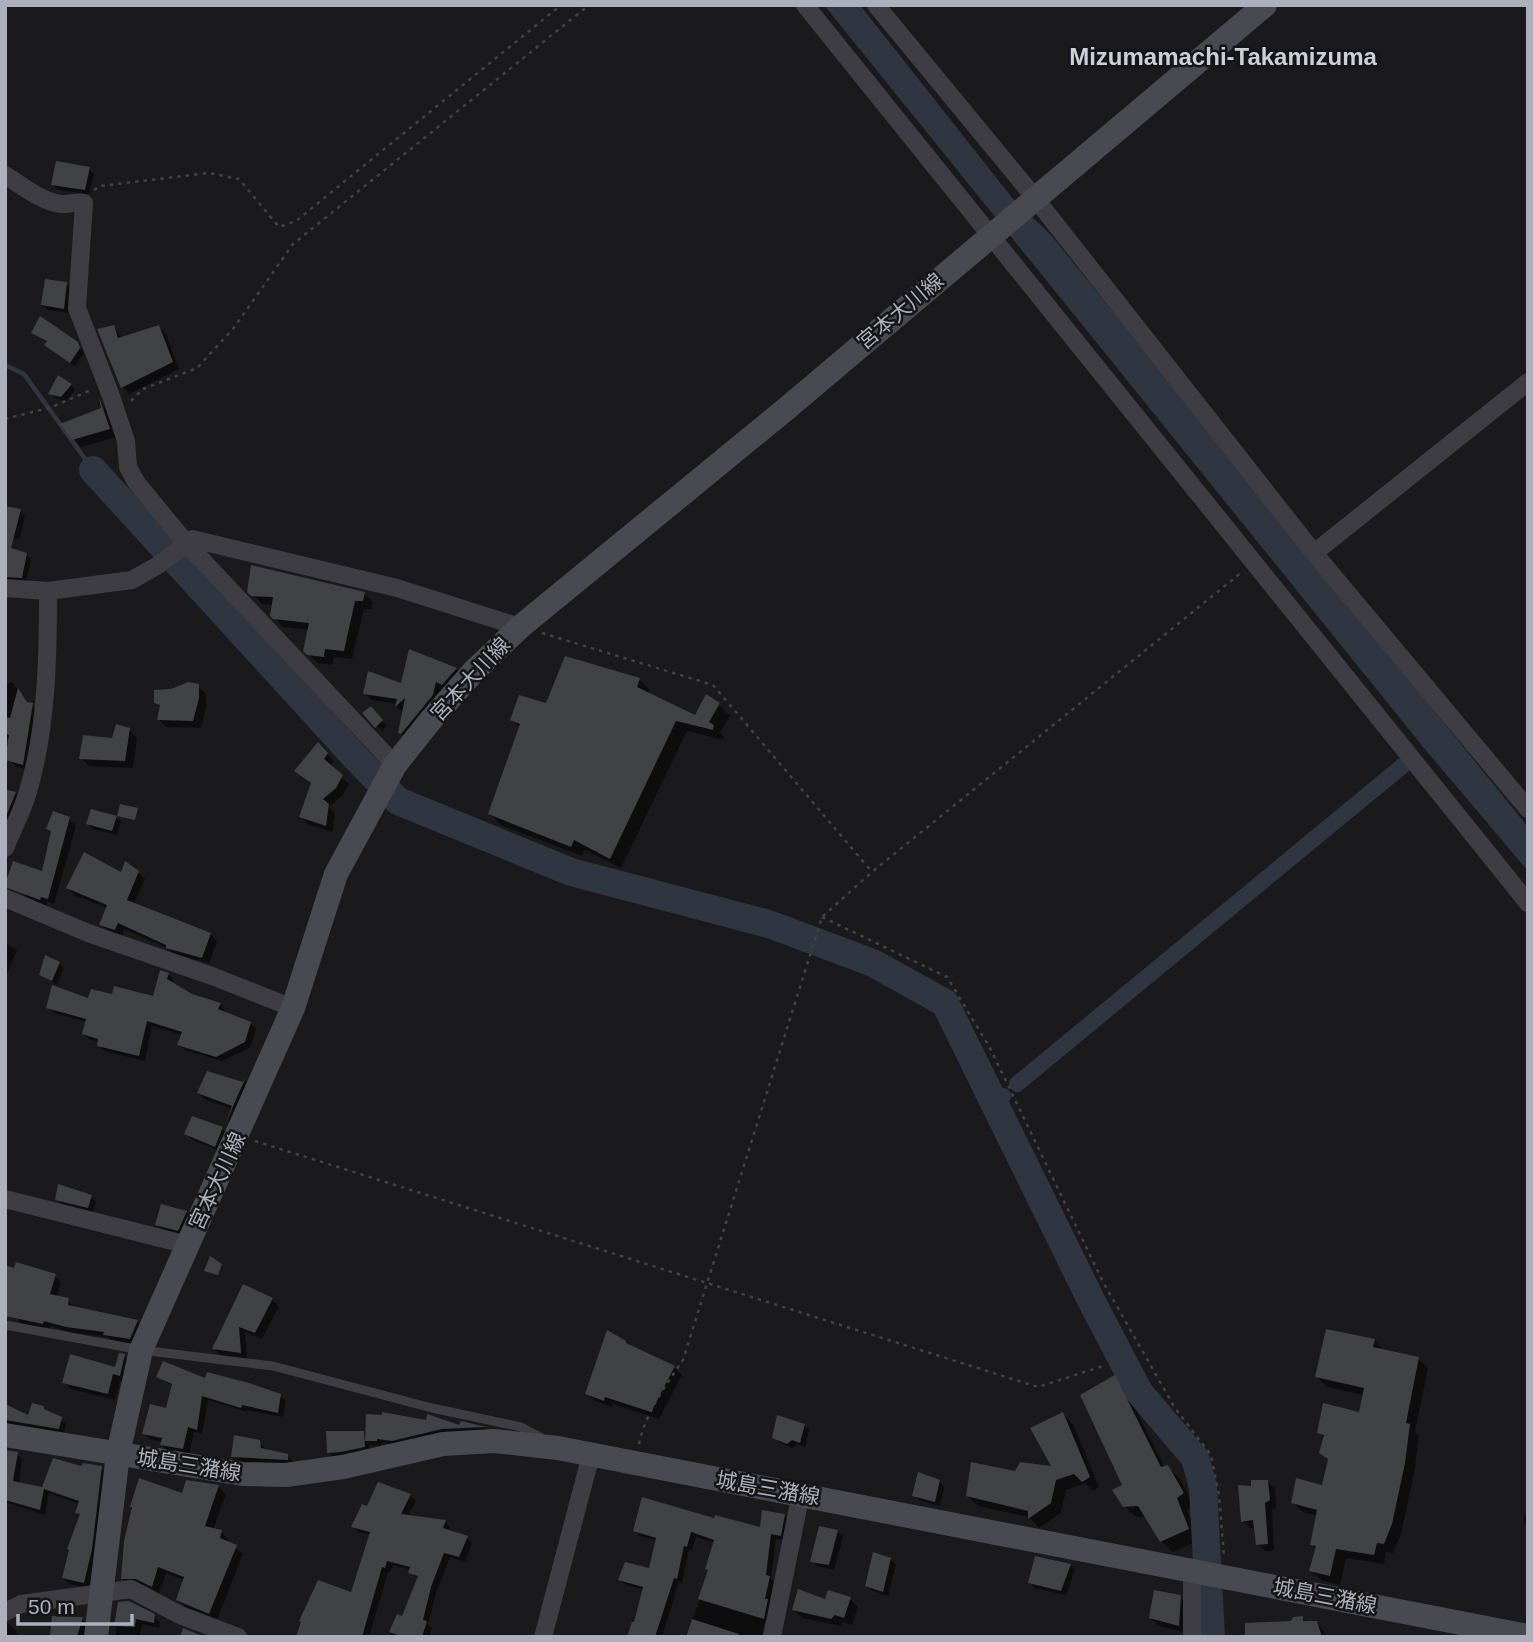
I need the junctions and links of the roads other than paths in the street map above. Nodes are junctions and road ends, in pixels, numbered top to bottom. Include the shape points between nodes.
1 (805, 5) edge
2 (876, 5) edge
3 (1265, 5) edge
4 (5, 175) edge
5 (1032, 201) junction
6 (995, 231) junction
7 (1528, 382) edge
8 (186, 543) junction
9 (1314, 553) junction
10 (5, 588) edge
11 (48, 591) junction
12 (520, 627) junction
13 (392, 770) junction
14 (1528, 810) edge
15 (5, 848) edge
16 (5, 898) edge
17 (1528, 903) edge
18 (293, 1008) junction
19 (5, 1199) edge
20 (187, 1245) junction
21 (5, 1325) edge
22 (141, 1350) junction
23 (5, 1435) edge
24 (558, 1448) junction
25 (118, 1454) junction
26 (591, 1454) junction
27 (801, 1493) junction
28 (1192, 1571) junction
29 (102, 1593) junction
30 (5, 1612) edge
31 (1516, 1632) edge
32 (96, 1637) edge
33 (238, 1637) edge
34 (544, 1637) edge
35 (772, 1637) edge
36 (1192, 1637) edge

1 - 6 street
2 - 5 street
3 - 5 main road, 宮本大川線
4 - 8 street via 61,204 83,203 77,308 126,441 128,467
5 - 6 main road, 宮本大川線
5 - 9 street
6 - 12 main road, 宮本大川線
6 - 17 street
7 - 9 street
8 - 11 street via 132,580
8 - 12 street via 192,539 397,588
8 - 13 street
9 - 14 street
10 - 11 street
11 - 15 street via 48,663 38,743 29,789
12 - 13 main road, 宮本大川線 via 474,671
13 - 18 main road, 宮本大川線 via 336,874
16 - 18 street
18 - 20 main road, 宮本大川線
19 - 20 street
20 - 22 main road, 宮本大川線
21 - 22 lane
22 - 24 lane via 273,1366 521,1427
22 - 25 main road, 宮本大川線
23 - 25 main road, 城島三潴線
24 - 25 main road, 城島三潴線 via 494,1441 443,1444 286,1475 243,1474
24 - 26 main road, 城島三潴線
25 - 29 main road, 宮本大川線
26 - 27 main road, 城島三潴線
26 - 34 street
27 - 28 main road, 城島三潴線
27 - 35 street
28 - 31 main road, 城島三潴線
28 - 36 street
29 - 30 street via 21,1604
29 - 32 main road, 宮本大川線
29 - 33 street via 131,1589 180,1615

